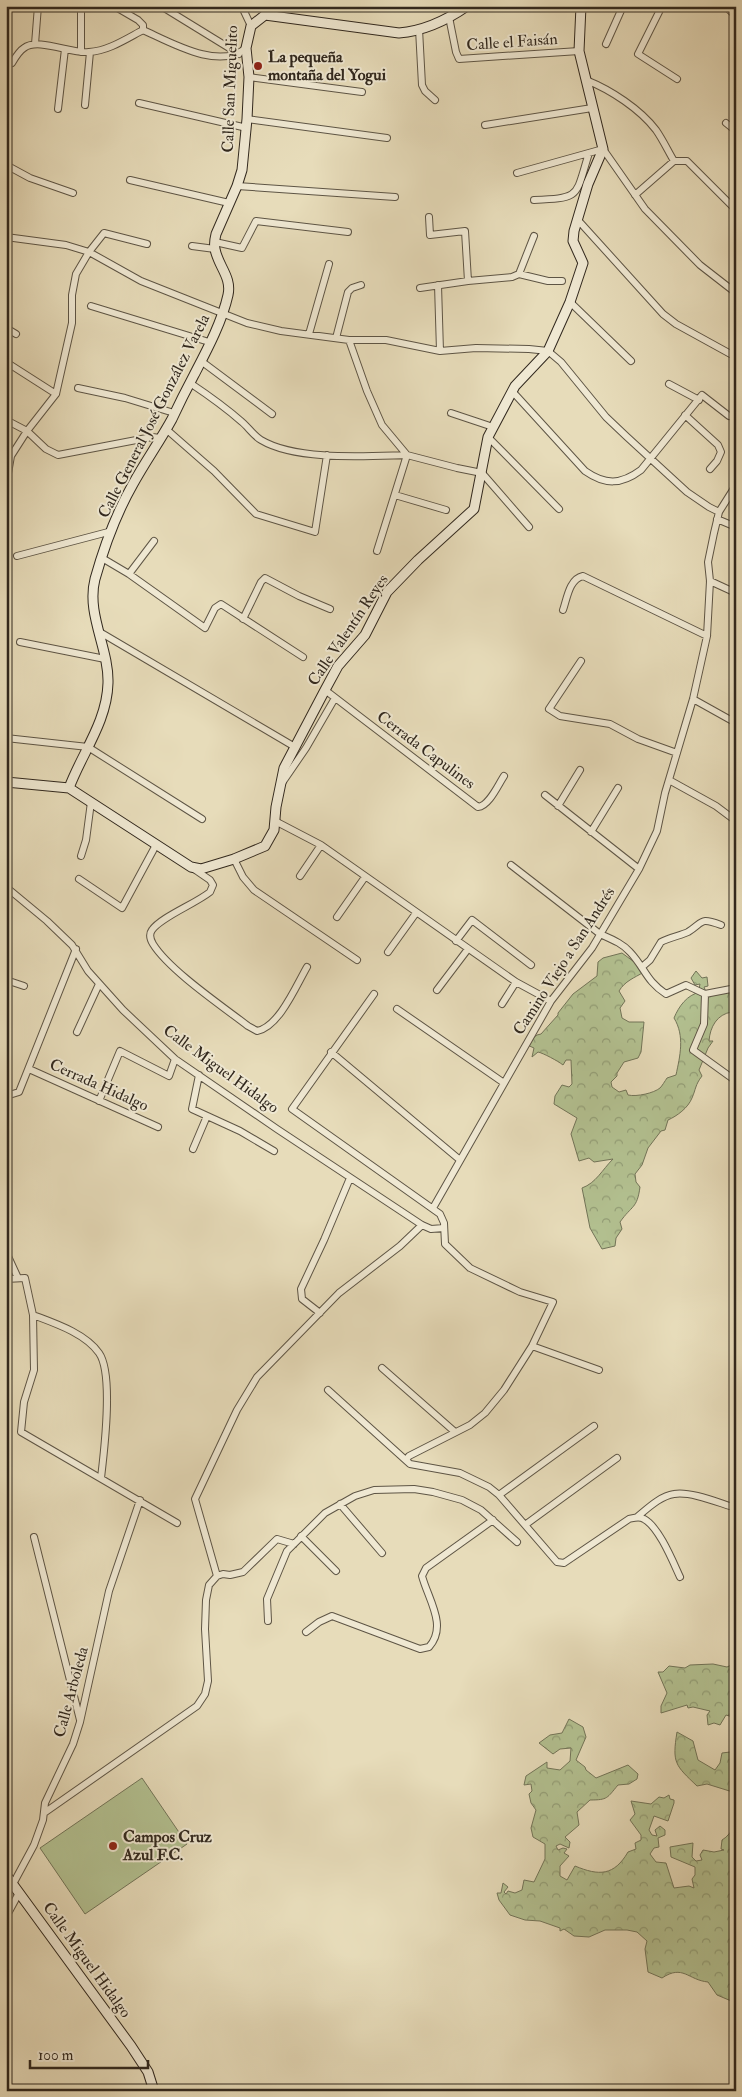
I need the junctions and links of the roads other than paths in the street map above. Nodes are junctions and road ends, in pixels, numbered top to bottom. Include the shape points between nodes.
1 (38, 6) edge
2 (80, 6) edge
3 (114, 6) edge
4 (161, 6) edge
5 (467, 6) edge
6 (581, 6) edge
7 (624, 6) edge
8 (662, 6) edge
9 (725, 6) edge
10 (242, 7) edge
11 (455, 12) edge
12 (736, 16) edge
13 (251, 26) junction
14 (143, 30) junction
15 (420, 30) junction
16 (35, 44) junction
17 (606, 44) dead end
18 (65, 49) junction
19 (243, 51) junction
20 (579, 51) junction
21 (81, 52) junction
22 (90, 52) junction
23 (6, 59) edge
24 (248, 77) junction
25 (677, 79) dead end
26 (586, 80) junction
27 (362, 92) dead end
28 (435, 100) dead end
29 (139, 103) dead end
30 (84, 105) dead end
31 (592, 108) junction
32 (58, 109) dead end
33 (726, 123) dead end
34 (247, 124) junction
35 (485, 125) dead end
36 (736, 131) edge
37 (387, 138) dead end
38 (603, 149) junction
39 (589, 153) junction
40 (674, 161) junction
41 (6, 165) edge
42 (517, 173) dead end
43 (130, 180) dead end
44 (237, 186) junction
45 (74, 193) dead end
46 (635, 195) junction
47 (395, 196) dead end
48 (534, 200) dead end
49 (229, 203) junction
50 (736, 210) edge
51 (429, 218) dead end
52 (577, 219) junction
53 (348, 232) dead end
54 (534, 236) dead end
55 (6, 238) edge
56 (147, 244) dead end
57 (215, 245) junction
58 (192, 246) dead end
59 (88, 252) junction
60 (329, 264) dead end
61 (519, 274) junction
62 (468, 281) junction
63 (562, 281) dead end
64 (361, 285) dead end
65 (438, 285) junction
66 (420, 288) dead end
67 (736, 293) edge
68 (570, 302) junction
69 (91, 306) dead end
70 (222, 314) junction
71 (6, 328) edge
72 (16, 334) dead end
73 (309, 334) junction
74 (336, 338) junction
75 (350, 340) junction
76 (210, 342) junction
77 (440, 351) junction
78 (548, 351) junction
79 (736, 357) edge
80 (6, 362) edge
81 (201, 362) junction
82 (631, 362) dead end
83 (190, 383) junction
84 (669, 384) dead end
85 (78, 388) dead end
86 (512, 391) junction
87 (56, 394) junction
88 (698, 400) junction
89 (451, 413) dead end
90 (174, 414) junction
91 (272, 414) dead end
92 (685, 415) junction
93 (729, 416) dead end
94 (6, 420) edge
95 (493, 426) junction
96 (166, 429) junction
97 (27, 431) junction
98 (488, 437) junction
99 (161, 438) junction
100 (327, 455) junction
101 (408, 455) junction
102 (651, 457) junction
103 (710, 469) dead end
104 (482, 473) junction
105 (6, 485) edge
106 (735, 488) edge
107 (395, 495) junction
108 (559, 509) dead end
109 (446, 510) dead end
110 (718, 515) junction
111 (529, 527) dead end
112 (736, 527) edge
113 (112, 531) junction
114 (154, 540) dead end
115 (377, 551) dead end
116 (17, 556) dead end
117 (102, 558) junction
118 (129, 574) junction
119 (710, 581) junction
120 (736, 594) edge
121 (330, 609) dead end
122 (563, 610) dead end
123 (242, 618) junction
124 (98, 631) junction
125 (707, 636) junction
126 (20, 642) dead end
127 (303, 657) dead end
128 (105, 659) junction
129 (581, 661) dead end
130 (325, 690) junction
131 (335, 698) junction
132 (693, 699) junction
133 (736, 723) edge
134 (6, 738) edge
135 (88, 747) junction
136 (295, 747) junction
137 (677, 753) junction
138 (580, 770) dead end
139 (504, 776) dead end
140 (669, 780) junction
141 (6, 782) edge
142 (69, 788) junction
143 (279, 788) junction
144 (618, 788) dead end
145 (545, 796) dead end
146 (91, 802) junction
147 (558, 806) junction
148 (202, 819) dead end
149 (275, 821) junction
150 (736, 821) edge
151 (591, 832) junction
152 (156, 845) junction
153 (321, 845) junction
154 (82, 856) dead end
155 (234, 860) junction
156 (512, 865) dead end
157 (191, 868) junction
158 (639, 869) junction
159 (300, 876) dead end
160 (365, 877) junction
161 (79, 879) dead end
162 (6, 887) edge
163 (416, 913) junction
164 (336, 917) dead end
165 (721, 925) dead end
166 (600, 934) junction
167 (456, 941) junction
168 (76, 949) junction
169 (468, 949) junction
170 (388, 952) dead end
171 (357, 960) dead end
172 (531, 965) dead end
173 (306, 967) dead end
174 (642, 967) junction
175 (6, 980) edge
176 (516, 982) junction
177 (100, 984) junction
178 (24, 986) dead end
179 (736, 988) edge
180 (437, 990) dead end
181 (374, 994) dead end
182 (705, 994) junction
183 (551, 1000) junction
184 (502, 1004) dead end
185 (396, 1009) dead end
186 (77, 1032) dead end
187 (331, 1052) junction
188 (175, 1059) junction
189 (29, 1069) junction
190 (199, 1075) junction
191 (736, 1081) edge
192 (504, 1082) junction
193 (6, 1096) edge
194 (99, 1101) junction
195 (207, 1116) junction
196 (158, 1127) dead end
197 (193, 1149) dead end
198 (274, 1151) dead end
199 (460, 1160) junction
200 (350, 1178) junction
201 (433, 1208) junction
202 (422, 1225) junction
203 (444, 1228) junction
204 (6, 1252) edge
205 (6, 1278) edge
206 (22, 1278) junction
207 (320, 1313) junction
208 (33, 1315) junction
209 (532, 1346) junction
210 (382, 1368) dead end
211 (599, 1370) dead end
212 (328, 1390) dead end
213 (594, 1426) dead end
214 (455, 1432) junction
215 (617, 1458) dead end
216 (406, 1460) junction
217 (101, 1478) junction
218 (499, 1495) junction
219 (140, 1500) junction
220 (340, 1504) junction
221 (736, 1508) edge
222 (637, 1517) junction
223 (493, 1520) junction
224 (177, 1523) dead end
225 (525, 1525) junction
226 (301, 1536) junction
227 (34, 1537) dead end
228 (516, 1542) dead end
229 (294, 1544) junction
230 (382, 1553) dead end
231 (336, 1571) dead end
232 (216, 1576) junction
233 (680, 1577) dead end
234 (268, 1621) dead end
235 (306, 1632) dead end
236 (80, 1722) junction
237 (44, 1813) junction
238 (6, 1875) edge
239 (13, 1884) junction
240 (19, 1893) junction
241 (6, 1916) edge
242 (154, 2091) edge

1 - 16 street
2 - 21 street
3 - 14 street via 138,20
4 - 19 street
5 - 11 street
6 - 20 street
7 - 17 street
8 - 25 street via 638,54
9 - 12 street
10 - 13 street, Calle San Miguelito
11 - 15 street
11 - 20 street, Calle el Faisán via 459,59
13 - 15 street via 265,15 399,33
13 - 19 street, Calle San Miguelito
14 - 19 street via 198,55 220,56
14 - 22 street via 116,44
15 - 28 street via 422,85
16 - 18 street
16 - 23 street via 23,48 12,63
18 - 21 street
18 - 32 street
19 - 24 street, Calle San Miguelito
20 - 26 street
21 - 22 street
22 - 30 street
24 - 27 street
24 - 34 street, Calle San Miguelito
26 - 31 street
26 - 40 street via 644,116
29 - 34 street
31 - 35 street
31 - 38 street
33 - 36 street
34 - 37 street
34 - 44 street, Calle San Miguelito
38 - 39 street
38 - 46 street
38 - 52 street, Calle Valentín Reyes
39 - 42 street
39 - 48 street via 574,194
40 - 46 street
40 - 50 street via 687,161
41 - 45 street via 30,178
43 - 49 street
44 - 47 street
44 - 49 street, Calle San Miguelito
46 - 67 street via 700,265
49 - 57 street, Calle San Miguelito via 216,234
51 - 62 street via 430,234 465,231
52 - 68 street, Calle Valentín Reyes via 573,241 583,263
52 - 79 street via 663,314
53 - 57 street via 256,221 242,248
54 - 61 street
55 - 59 street via 66,245
56 - 59 street via 104,233
57 - 58 street
57 - 70 street via 228,279 228,295
59 - 70 street via 140,281
59 - 87 street via 76,274 72,323
60 - 73 street
61 - 62 street
61 - 63 street
62 - 65 street
64 - 74 street via 348,292
65 - 66 street
65 - 77 street
68 - 78 street, Calle Valentín Reyes
68 - 82 street
69 - 76 street
70 - 73 street via 272,329
70 - 76 street, Calle General José González Varela
71 - 72 street
73 - 74 street
74 - 75 street
75 - 77 street via 386,340
75 - 101 street via 382,425
76 - 81 street, Calle General José González Varela
77 - 78 street via 476,348
78 - 86 street, Calle Valentín Reyes
78 - 102 street via 561,362 606,417
80 - 87 street
81 - 83 street, Calle General José González Varela
81 - 91 street
83 - 90 street, Calle General José González Varela
83 - 100 street via 217,400 259,439 275,447
84 - 88 street
85 - 90 street via 125,398
86 - 95 street, Calle Valentín Reyes
86 - 102 street via 597,480 615,482 631,478
87 - 97 street
88 - 92 street
88 - 93 street via 702,395
89 - 95 street
90 - 96 street, Calle General José González Varela
92 - 102 street
92 - 103 street via 718,445 721,452
94 - 97 street
95 - 98 street, Calle Valentín Reyes
96 - 99 street, Calle General José González Varela
96 - 100 street via 256,514 315,532
97 - 99 street via 46,449 58,455
97 - 105 street via 11,456
98 - 104 street, Calle Valentín Reyes
98 - 108 street
99 - 113 street, Calle General José González Varela via 132,486
100 - 101 street
101 - 104 street
101 - 107 street
102 - 110 street via 687,492
104 - 111 street
104 - 130 street, Calle Valentín Reyes via 474,510 387,592 365,635 338,666
106 - 110 street, Camino Viejo a San Andrés
107 - 109 street
107 - 115 street
110 - 112 street
110 - 119 street, Camino Viejo a San Andrés via 708,562
113 - 116 street
113 - 117 street, Calle General José González Varela
114 - 118 street
117 - 118 street
117 - 124 street, Calle General José González Varela via 92,599
118 - 123 street via 205,628 218,604
119 - 120 street
119 - 125 street, Camino Viejo a San Andrés
121 - 123 street via 266,578
122 - 125 street via 573,581 583,576
123 - 127 street
124 - 128 street, Calle General José González Varela
124 - 136 street
125 - 132 street, Camino Viejo a San Andrés
126 - 128 street
128 - 135 street, Calle General José González Varela via 108,698
129 - 137 street via 549,709 560,716 610,724 638,739
130 - 131 street, Cerrada Capulines
130 - 136 street, Calle Valentín Reyes
131 - 139 street, Cerrada Capulines via 478,807 486,803
131 - 143 street
132 - 133 street
132 - 137 street, Camino Viejo a San Andrés
134 - 135 street
135 - 142 street, Calle General José González Varela
135 - 148 street
136 - 143 street, Calle Valentín Reyes via 284,768
137 - 140 street, Camino Viejo a San Andrés
138 - 147 street
140 - 150 street
140 - 158 street, Camino Viejo a San Andrés via 658,831
141 - 142 street
142 - 146 street
143 - 149 street, Calle Valentín Reyes
144 - 151 street
145 - 147 street
146 - 152 street
146 - 154 street
147 - 151 street
149 - 153 street
149 - 155 street, Calle Valentín Reyes via 265,846
151 - 158 street
152 - 157 street
152 - 161 street via 122,908
153 - 159 street
153 - 160 street
155 - 157 street, Calle Valentín Reyes via 201,869
155 - 171 street via 254,890
156 - 166 street
157 - 173 street via 210,880 213,885 210,892 151,931 153,944 173,966 257,1031 266,1030 276,1019
158 - 166 street, Camino Viejo a San Andrés
160 - 163 street
160 - 164 street
162 - 168 street, Calle Miguel Hidalgo
163 - 167 street
163 - 170 street
165 - 174 street via 707,920 687,933 661,942
166 - 174 street via 630,951
166 - 183 street, Camino Viejo a San Andrés
167 - 169 street
167 - 172 street via 472,920
168 - 177 street, Calle Miguel Hidalgo via 88,972
168 - 189 street
169 - 176 street
169 - 180 street
174 - 182 street via 654,986 666,994 686,985
175 - 178 street
176 - 183 street
176 - 184 street
177 - 186 street
177 - 188 street, Calle Miguel Hidalgo
179 - 182 street
181 - 187 street
182 - 191 street via 704,1024 693,1050
183 - 192 street, Camino Viejo a San Andrés
185 - 192 street
187 - 199 street
187 - 201 street via 292,1109
188 - 190 street, Calle Miguel Hidalgo
188 - 194 street via 169,1076 120,1051
189 - 193 street via 19,1092
189 - 194 street, Cerrada Hidalgo
190 - 195 street via 192,1109
190 - 200 street, Calle Miguel Hidalgo
192 - 199 street, Camino Viejo a San Andrés
194 - 196 street, Cerrada Hidalgo
195 - 197 street
195 - 198 street
199 - 201 street, Camino Viejo a San Andrés
200 - 202 street, Calle Miguel Hidalgo
200 - 207 street via 300,1295 305,1303
201 - 203 street via 440,1214
202 - 203 street via 431,1229
202 - 207 street
203 - 209 street via 445,1244 470,1268 520,1292 553,1302
204 - 206 street
205 - 206 street
206 - 208 street
207 - 232 street via 257,1377 194,1498
208 - 217 street via 83,1339 99,1352 103,1361 107,1404
208 - 217 street via 34,1370 24,1402 21,1432
209 - 211 street
209 - 214 street via 485,1413
210 - 214 street
212 - 216 street
213 - 218 street
214 - 216 street
215 - 225 street
216 - 218 street via 410,1464 468,1476
217 - 219 street
218 - 225 street
219 - 224 street
219 - 236 street, Calle Arboleda via 109,1591
220 - 223 street via 374,1490 414,1489 462,1500
220 - 226 street via 325,1513
220 - 230 street
221 - 222 street via 687,1494 673,1494
222 - 225 street via 629,1519 564,1563 557,1562
222 - 233 street via 655,1528
223 - 228 street
223 - 235 street via 426,1568 422,1576 437,1616 438,1631 429,1647 420,1649 332,1616
226 - 229 street
226 - 231 street
227 - 236 street
229 - 232 street via 277,1539 243,1572
229 - 234 street via 287,1552 267,1599
232 - 237 street via 209,1585 206,1600 208,1681 197,1706
236 - 237 street, Calle Arboleda via 45,1803
237 - 239 street, Calle Arboleda via 34,1846
238 - 239 street, Calle Miguel Hidalgo
239 - 240 street, Calle Miguel Hidalgo
240 - 241 street
240 - 242 street, Calle Miguel Hidalgo via 131,2046 148,2072

